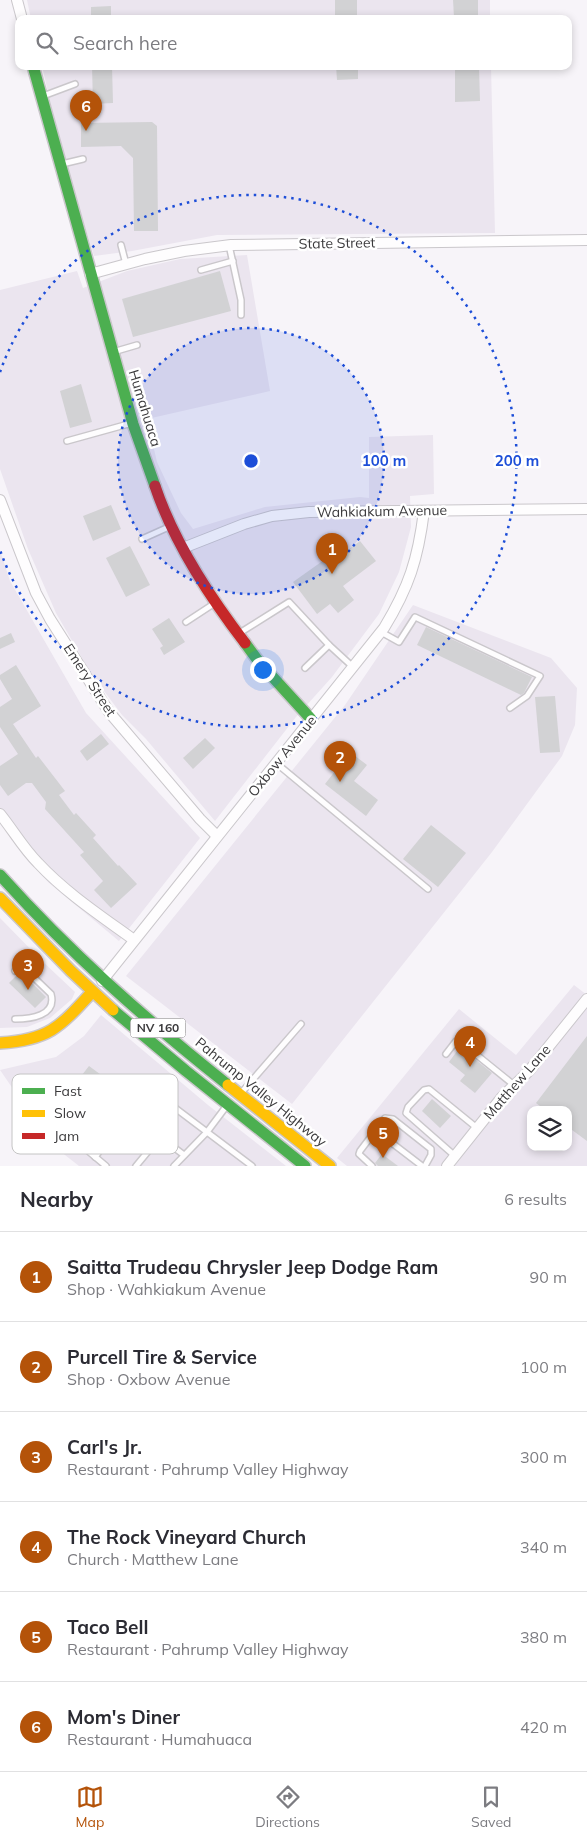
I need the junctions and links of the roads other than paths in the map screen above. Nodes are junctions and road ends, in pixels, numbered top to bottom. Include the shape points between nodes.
1 (17, 0) edge
2 (21, 15) edge
3 (34, 70) edge
4 (76, 84) dead end
5 (41, 96) junction
6 (83, 159) dead end
7 (62, 164) junction
8 (587, 240) edge
9 (121, 245) dead end
10 (229, 245) junction
11 (232, 261) junction
12 (126, 264) junction
13 (201, 270) dead end
14 (90, 274) junction
15 (241, 316) dead end
16 (137, 345) dead end
17 (112, 352) junction
18 (132, 423) junction
19 (67, 440) dead end
20 (0, 500) edge
21 (587, 509) edge
22 (424, 511) junction
23 (172, 526) junction
24 (142, 538) dead end
25 (183, 548) junction
26 (215, 602) junction
27 (186, 622) dead end
28 (381, 632) junction
29 (238, 635) junction
30 (329, 645) junction
31 (353, 667) junction
32 (306, 668) dead end
33 (510, 708) dead end
34 (311, 719) junction
35 (276, 764) junction
36 (0, 814) edge
37 (217, 836) junction
38 (0, 875) edge
39 (428, 889) dead end
40 (0, 898) edge
41 (18, 919) junction
42 (134, 940) junction
43 (15, 972) dead end
44 (102, 981) junction
45 (92, 992) junction
46 (587, 999) edge
47 (15, 1019) dead end
48 (301, 1024) dead end
49 (0, 1043) edge
50 (180, 1046) junction
51 (446, 1054) dead end
52 (514, 1085) junction
53 (240, 1094) junction
54 (228, 1104) junction
55 (178, 1111) edge
56 (477, 1128) junction
57 (375, 1130) junction
58 (207, 1132) junction
59 (178, 1151) edge
60 (92, 1154) edge
61 (97, 1154) edge
62 (146, 1154) edge
63 (184, 1156) junction
64 (455, 1156) junction
65 (95, 1157) junction
66 (106, 1166) edge
67 (136, 1166) edge
68 (174, 1166) edge
69 (252, 1166) edge
70 (305, 1166) edge
71 (330, 1166) edge
72 (372, 1166) edge
73 (423, 1166) edge
74 (447, 1166) edge

1 - 2 street
3 - 5 main road, Humahuaca
4 - 5 lane
5 - 7 main road, Humahuaca
6 - 7 lane
7 - 14 main road, Humahuaca
8 - 10 street, State Street
9 - 12 lane
10 - 11 lane
10 - 12 street, State Street
11 - 13 lane
11 - 15 lane via 241,300
12 - 14 street, State Street
14 - 17 main road, Humahuaca
16 - 17 lane
17 - 18 main road, Humahuaca
18 - 19 lane
18 - 23 main road, Humahuaca
20 - 37 street, Emery Street via 36,593 109,712
21 - 22 street, Wahkiakum Avenue
22 - 25 street, Wahkiakum Avenue via 309,512 272,516
22 - 28 street, Oxbow Avenue via 420,544 410,580
23 - 24 lane
23 - 25 main road, Humahuaca
25 - 26 main road, Humahuaca
26 - 27 lane
26 - 29 main road, Humahuaca
28 - 31 street, Oxbow Avenue
28 - 33 lane via 399,642 415,616 540,676 527,696
29 - 30 lane via 289,602
29 - 34 main road, Humahuaca
30 - 31 lane
30 - 32 lane
31 - 34 street, Oxbow Avenue
34 - 35 street, Oxbow Avenue
35 - 37 street, Oxbow Avenue
35 - 39 lane
36 - 42 street via 18,840 64,889
37 - 42 street, Oxbow Avenue
38 - 44 main road, Pahrump Valley Highway / NV 160 via 47,928
40 - 41 main road, NV 160
41 - 44 main road via 90,980
41 - 45 main road, NV 160
42 - 44 street, Oxbow Avenue
43 - 47 lane via 25,969 51,994 53,1000 38,1017
44 - 50 main road, Pahrump Valley Highway / NV 160
45 - 49 main road via 49,1034 28,1042
45 - 50 main road via 106,994 147,1028
45 - 54 main road, NV 160
46 - 52 street, Matthew Lane
48 - 53 lane
50 - 53 main road, Pahrump Valley Highway / NV 160
51 - 52 lane via 456,1041 462,1043
52 - 56 street, Matthew Lane
53 - 54 lane
53 - 71 main road, Pahrump Valley Highway / NV 160
54 - 58 lane
54 - 70 main road, NV 160
55 - 58 lane
56 - 64 street, Matthew Lane
56 - 64 lane via 429,1089 408,1107 406,1113
57 - 72 lane via 359,1154
57 - 73 lane
57 - 73 lane via 386,1118 393,1118 430,1149 432,1155
58 - 63 lane
58 - 69 lane
59 - 63 lane
60 - 65 lane
61 - 65 lane
62 - 67 lane
63 - 68 lane
64 - 74 street, Matthew Lane
65 - 66 lane

